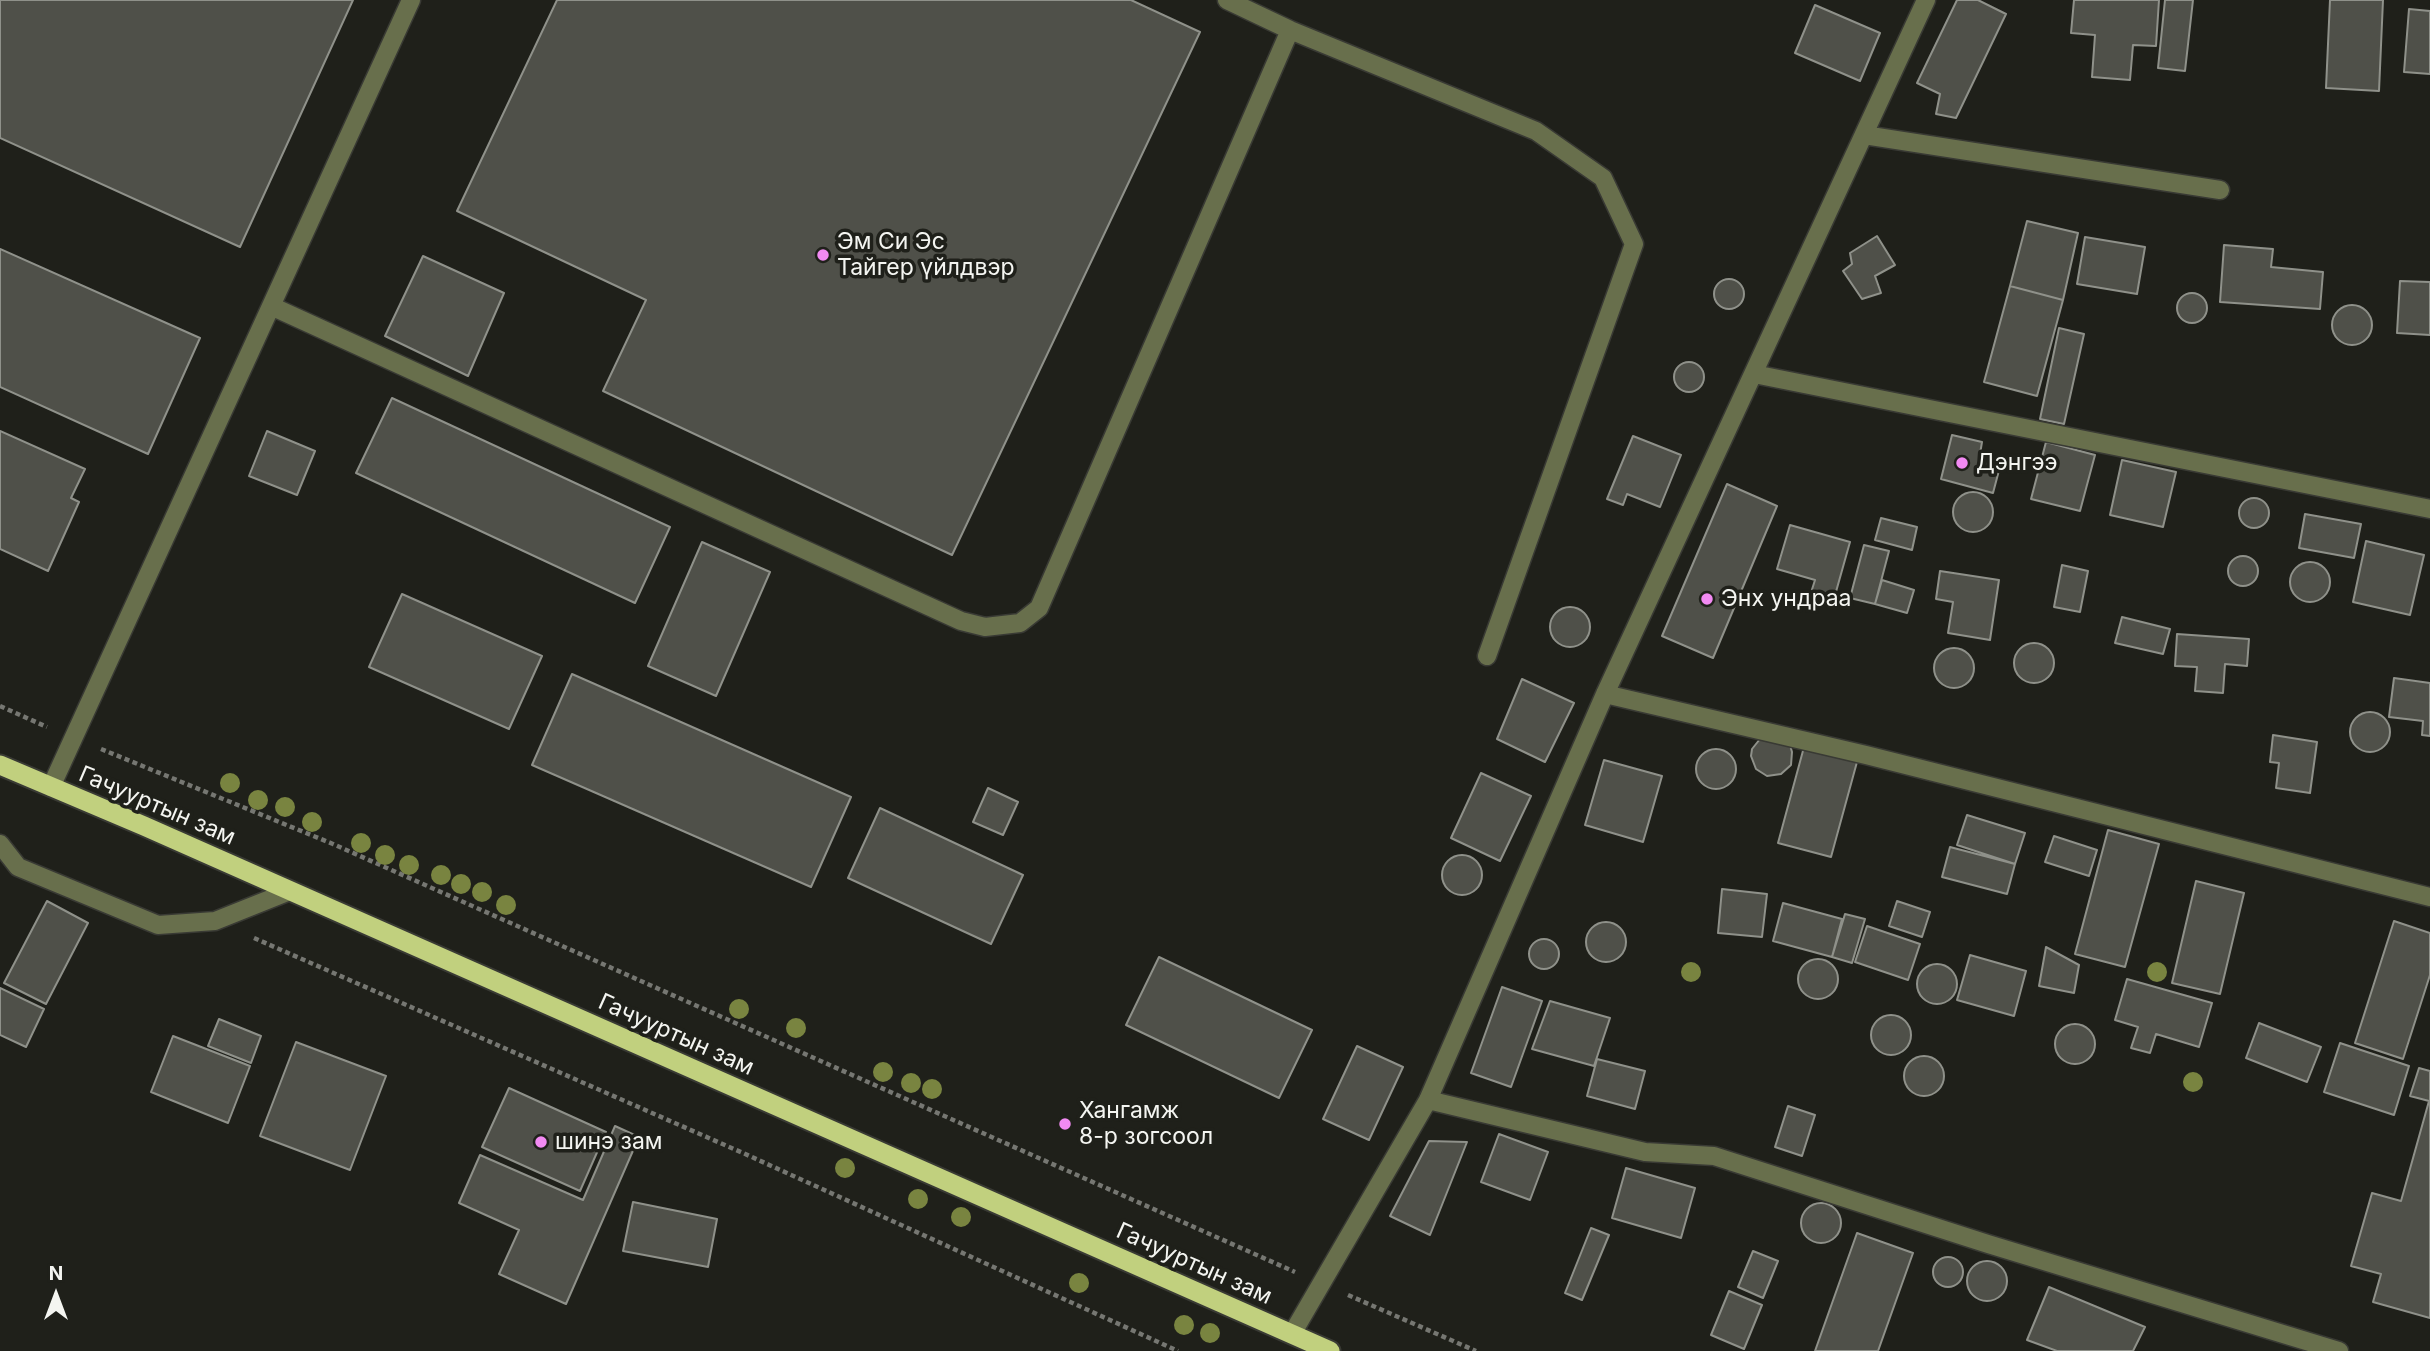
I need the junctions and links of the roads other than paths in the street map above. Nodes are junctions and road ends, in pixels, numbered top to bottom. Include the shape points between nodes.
1 (411, 0) edge
2 (1227, 0) edge
3 (1926, 0) edge
4 (1290, 30) junction
5 (1864, 135) junction
6 (2220, 190) dead end
7 (271, 306) junction
8 (1754, 374) junction
9 (2430, 509) edge
10 (1487, 656) dead end
11 (1605, 694) junction
12 (0, 765) edge
13 (51, 787) junction
14 (0, 844) edge
15 (290, 891) junction
16 (2430, 897) edge
17 (1428, 1100) junction
18 (1292, 1334) junction
19 (1330, 1351) edge
20 (2339, 1351) edge

1 - 7 street
2 - 4 street
3 - 5 street
4 - 7 street via 1039,608 1020,623 985,627 961,621
4 - 10 street via 1536,131 1603,178 1634,244
5 - 6 street
5 - 8 street
7 - 13 street
8 - 9 street
8 - 11 street
11 - 16 street
11 - 17 street
12 - 13 highway, Гачууртын зам
13 - 15 highway, Гачууртын зам
14 - 15 street via 18,867 158,925 215,921
15 - 18 highway, Гачууртын зам
17 - 18 street
17 - 20 street via 1645,1152 1714,1156
18 - 19 highway, Гачууртын зам

